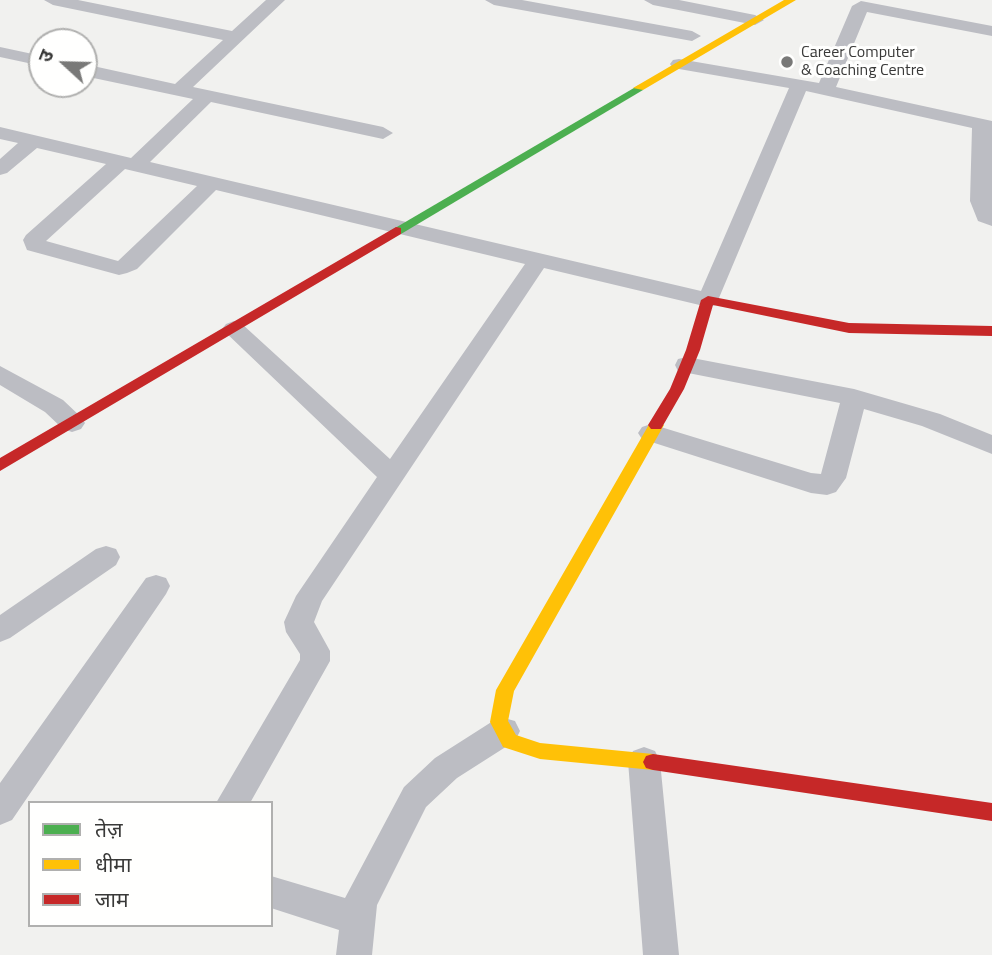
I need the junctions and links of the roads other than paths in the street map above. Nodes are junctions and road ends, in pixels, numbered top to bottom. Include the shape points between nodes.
1 (53, 0) edge
2 (276, 0) edge
3 (494, 0) edge
4 (653, 0) edge
5 (762, 0) edge
6 (790, 0) edge
7 (731, 15) junction
8 (755, 20) junction
9 (702, 31) junction
10 (992, 32) edge
11 (236, 37) junction
12 (0, 52) edge
13 (674, 57) junction
14 (28, 58) edge
15 (98, 73) edge
16 (800, 84) junction
17 (826, 89) junction
18 (178, 91) junction
19 (206, 97) junction
20 (987, 126) edge
21 (0, 133) edge
22 (383, 133) dead end
23 (33, 141) junction
24 (128, 163) junction
25 (0, 169) edge
26 (211, 183) junction
27 (398, 218) junction
28 (992, 220) edge
29 (371, 221) junction
30 (348, 235) dead end
31 (539, 260) junction
32 (708, 300) junction
33 (234, 329) junction
34 (992, 331) edge
35 (687, 365) junction
36 (0, 374) edge
37 (854, 397) junction
38 (59, 410) junction
39 (651, 433) junction
40 (992, 444) edge
41 (0, 465) edge
42 (392, 476) junction
43 (106, 557) dead end
44 (156, 586) dead end
45 (0, 630) edge
46 (503, 731) junction
47 (644, 761) junction
48 (233, 801) edge
49 (0, 810) edge
50 (992, 812) edge
51 (273, 893) edge
52 (357, 919) junction
53 (354, 955) edge
54 (661, 955) edge

1 - 11 street
2 - 11 street
3 - 9 street
4 - 7 street
5 - 7 main road
6 - 8 main road
7 - 8 street
7 - 9 main road
8 - 13 main road
9 - 13 main road
10 - 17 street via 861,6
11 - 18 street
12 - 14 street
13 - 16 street
13 - 27 main road
15 - 18 street
16 - 17 street
16 - 32 street
17 - 20 street
18 - 19 street
19 - 22 street
19 - 24 street
20 - 28 street via 980,201
21 - 23 street
23 - 24 street
23 - 25 street
24 - 26 street
24 - 26 street via 34,240 35,245 119,268 129,264
26 - 29 street
27 - 29 street
27 - 31 street
27 - 33 main road
29 - 30 main road
31 - 32 street
31 - 42 street
32 - 34 main road via 849,327
32 - 35 main road
33 - 38 main road
33 - 42 street
35 - 37 street
35 - 39 main road
36 - 38 street
37 - 39 street via 838,463 827,485 811,484
37 - 40 street
38 - 41 main road
39 - 46 main road via 505,690 499,722
42 - 48 street via 302,611 301,632 315,651 314,661
43 - 45 street
44 - 49 street
46 - 47 main road via 510,741 540,751
46 - 52 street via 446,768 415,797 360,903
47 - 50 main road
47 - 54 street
51 - 52 street
52 - 53 street

